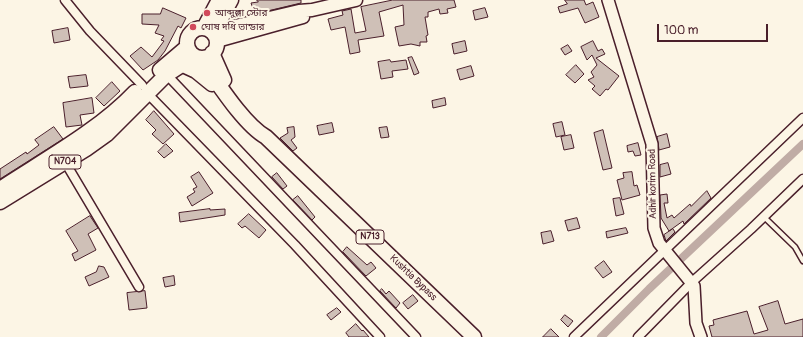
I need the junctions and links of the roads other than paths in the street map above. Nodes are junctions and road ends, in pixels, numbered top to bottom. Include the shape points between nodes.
1 (65, 0) edge
2 (219, 0) edge
3 (231, 0) edge
4 (356, 0) edge
5 (608, 0) edge
6 (204, 46) junction
7 (165, 73) junction
8 (148, 86) junction
9 (238, 104) junction
10 (803, 118) edge
11 (94, 136) junction
12 (65, 162) junction
13 (803, 179) edge
14 (0, 189) edge
15 (0, 202) edge
16 (764, 217) junction
17 (664, 250) junction
18 (803, 261) edge
19 (690, 281) junction
20 (139, 287) dead end
21 (380, 337) edge
22 (416, 337) edge
23 (474, 337) edge
24 (574, 337) edge
25 (638, 337) edge
26 (701, 337) edge

1 - 8 street via 90,31
2 - 6 highway, N704
3 - 6 highway
4 - 6 main road via 222,30
5 - 17 main road, Adhir korim Road via 652,144 654,228
6 - 7 highway, N704
6 - 9 highway, Kushtia Bypass / N713
6 - 9 highway via 234,91
7 - 8 highway, N704
7 - 22 street
8 - 11 highway, N704 via 122,106
8 - 11 highway, N704 via 126,116
8 - 21 street
9 - 23 highway, Kushtia Bypass / N713 via 247,122 256,132 266,136
10 - 17 street
11 - 12 highway, N704
11 - 14 highway, N704
12 - 15 highway, N704
12 - 20 street
13 - 16 street
16 - 18 lane via 795,247
16 - 19 street
17 - 19 main road, Adhir korim Road
17 - 24 street
19 - 25 street
19 - 26 main road via 695,292 696,323

